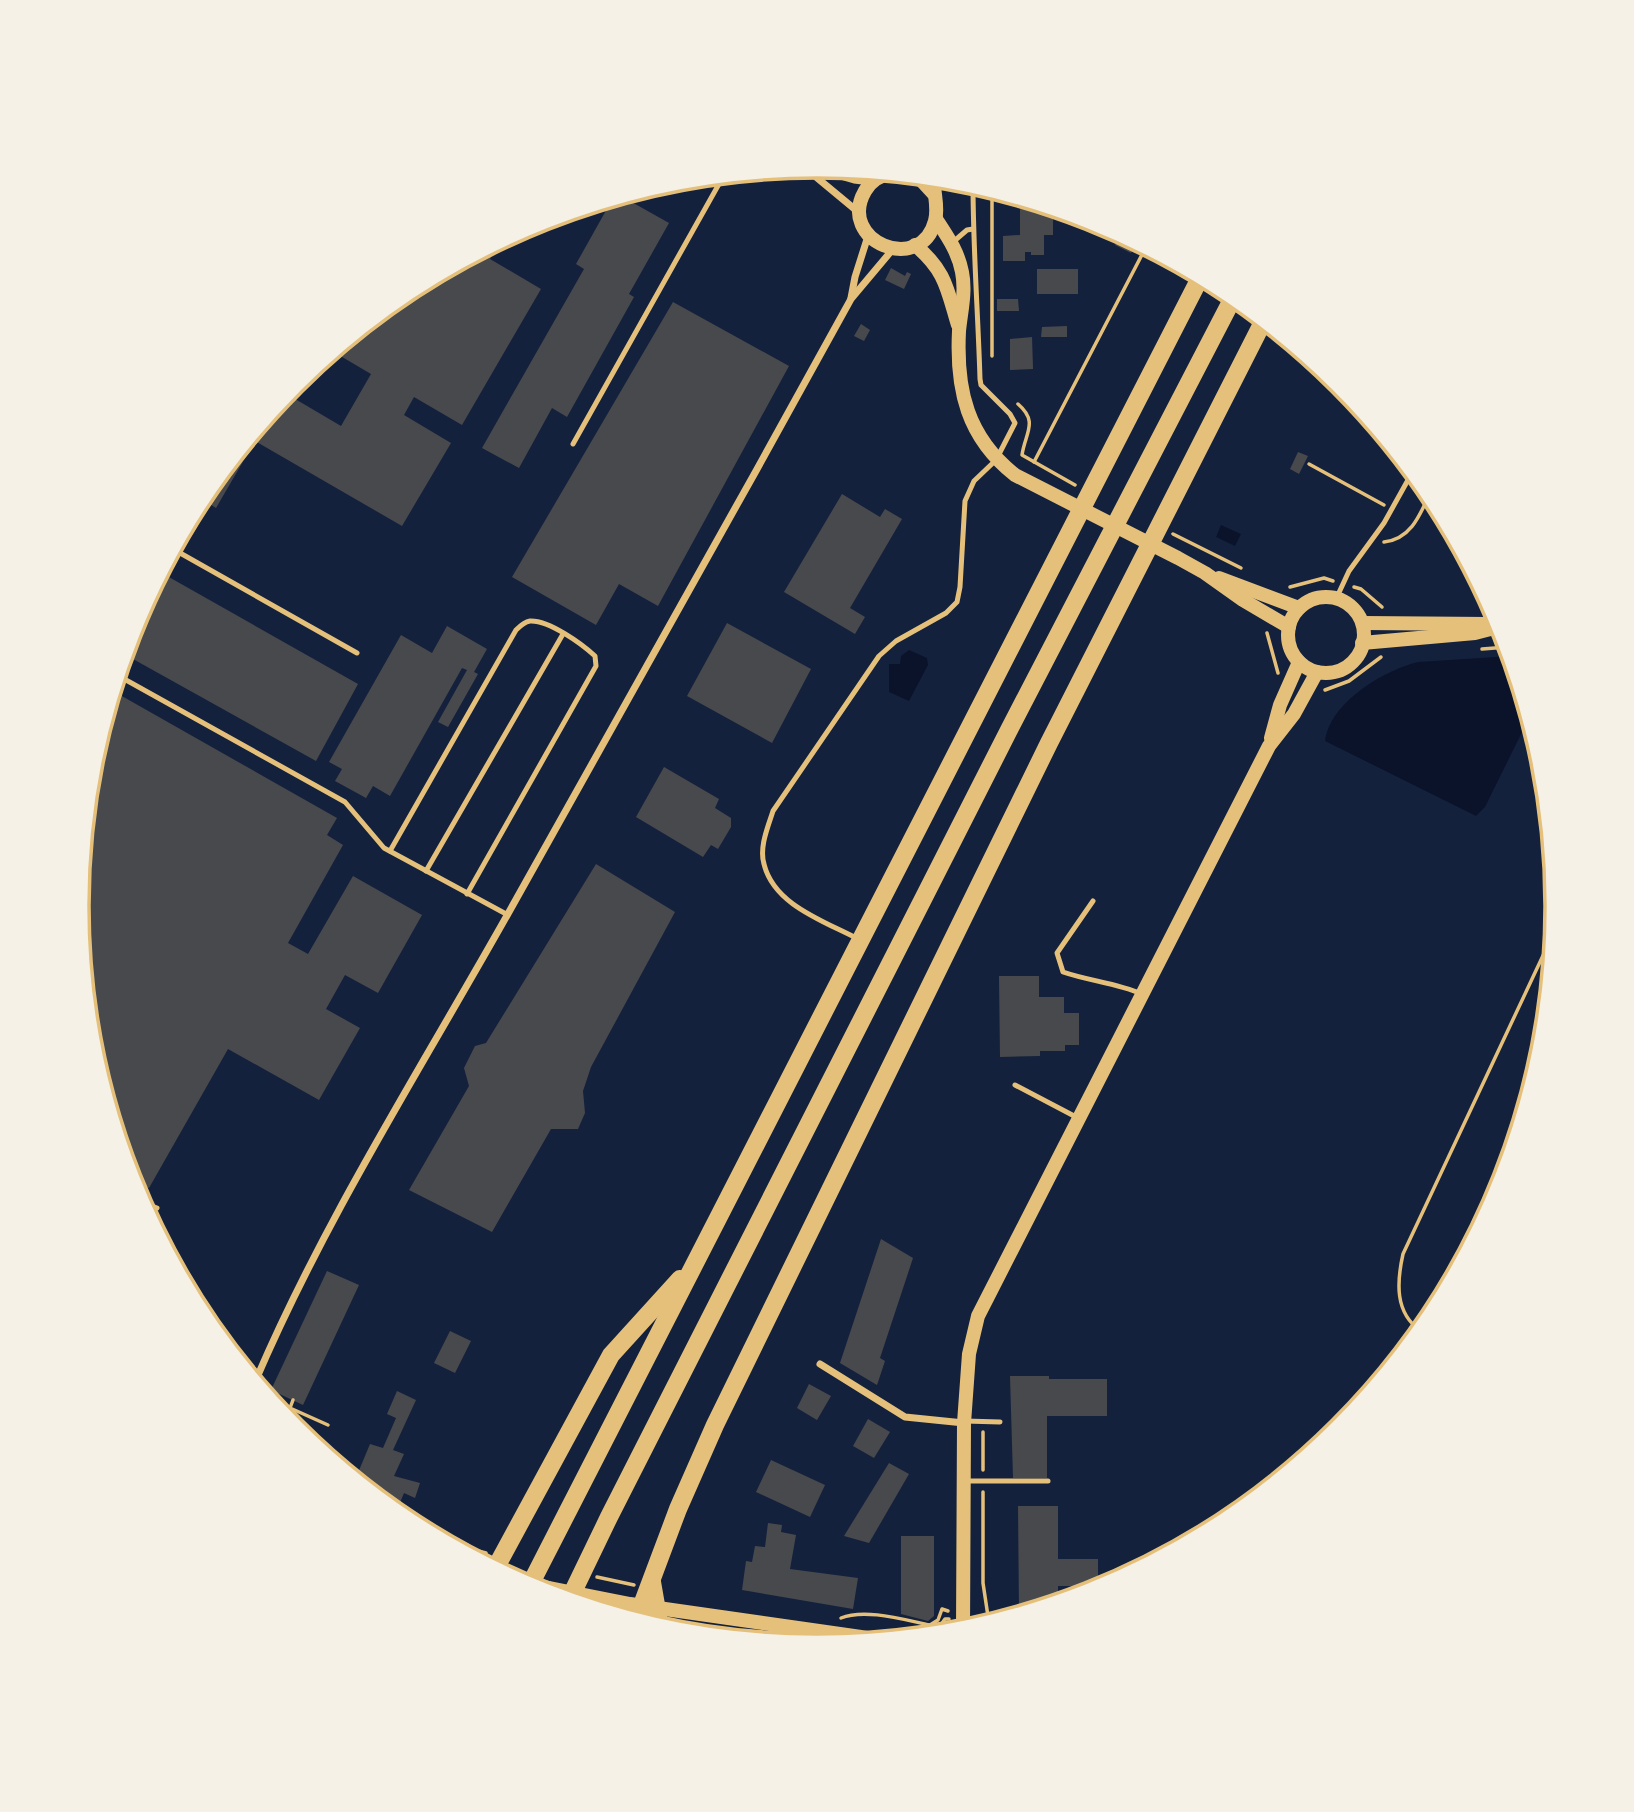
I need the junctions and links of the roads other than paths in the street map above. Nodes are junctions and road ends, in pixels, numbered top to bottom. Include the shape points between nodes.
1 (819, 178) edge
2 (852, 179) edge
3 (872, 182) joint
4 (719, 185) edge
5 (927, 187) edge
6 (933, 188) edge
7 (933, 193) junction
8 (973, 195) edge
9 (859, 213) junction
10 (936, 219) junction
11 (973, 229) junction
12 (869, 236) junction
13 (951, 243) junction
14 (915, 245) junction
15 (893, 249) junction
16 (1196, 285) edge
17 (851, 299) junction
18 (1229, 306) edge
19 (1260, 329) edge
20 (960, 330) junction
21 (573, 443) dead end
22 (996, 460) junction
23 (1407, 481) edge
24 (181, 553) edge
25 (1205, 573) junction
26 (1336, 599) junction
27 (1299, 608) junction
28 (1363, 623) junction
29 (1488, 626) edge
30 (1289, 627) junction
31 (1489, 629) edge
32 (563, 634) junction
33 (1362, 643) junction
34 (357, 653) dead end
35 (1299, 662) junction
36 (1317, 672) junction
37 (125, 681) edge
38 (1269, 746) junction
39 (390, 851) junction
40 (426, 871) junction
41 (467, 894) junction
42 (1093, 901) dead end
43 (508, 915) junction
44 (861, 940) junction
45 (1142, 994) junction
46 (1015, 1084) dead end
47 (1078, 1118) junction
48 (696, 1261) junction
49 (820, 1364) dead end
50 (259, 1373) edge
51 (964, 1422) junction
52 (1000, 1422) dead end
53 (963, 1481) junction
54 (1048, 1481) dead end
55 (494, 1559) edge
56 (535, 1576) edge
57 (643, 1582) junction
58 (575, 1592) edge
59 (580, 1594) edge
60 (638, 1611) edge
61 (661, 1617) edge
62 (963, 1619) edge
63 (834, 1633) edge

1 - 9 street
2 - 3 street
3 - 9 main road
4 - 21 lane
5 - 7 main road
6 - 7 main road
7 - 10 main road
8 - 11 lane
9 - 12 main road
10 - 13 main road
10 - 14 main road via 931,231
11 - 13 lane
11 - 22 lane via 981,385 1015,423
12 - 15 main road
12 - 17 street
13 - 20 main road via 964,282
14 - 15 main road
14 - 20 main road via 942,274
15 - 17 street
16 - 44 highway
17 - 43 street
18 - 58 highway via 1004,740 590,1572
19 - 57 highway via 951,942
20 - 22 main road via 960,380 966,409
22 - 25 main road via 1015,475
22 - 44 lane via 974,481 965,501 957,602 879,656 773,811 765,837 763,862 772,884 796,906
23 - 26 lane
24 - 34 lane
25 - 27 main road via 1282,593
25 - 30 main road
26 - 27 main road via 1314,598
26 - 28 main road via 1356,611
27 - 30 main road
28 - 29 main road
28 - 33 main road
30 - 35 main road via 1289,644
31 - 33 main road
32 - 39 lane via 531,621 516,629
32 - 40 lane
32 - 41 lane via 595,656 596,666
33 - 36 main road via 1354,660 1342,670
35 - 36 main road
35 - 38 main road
36 - 38 main road via 1311,695
37 - 39 lane via 345,802
38 - 45 main road
39 - 40 lane
40 - 41 lane
41 - 43 lane
42 - 45 lane via 1057,953 1063,972
43 - 50 street via 339,1209
44 - 48 highway
45 - 47 main road
46 - 47 lane
47 - 51 main road via 978,1316 969,1354
48 - 55 highway via 611,1355 505,1550
48 - 56 highway
49 - 51 street via 905,1417
51 - 52 lane
51 - 53 main road
53 - 54 lane
53 - 62 main road
57 - 60 highway
57 - 61 highway
59 - 63 main road

